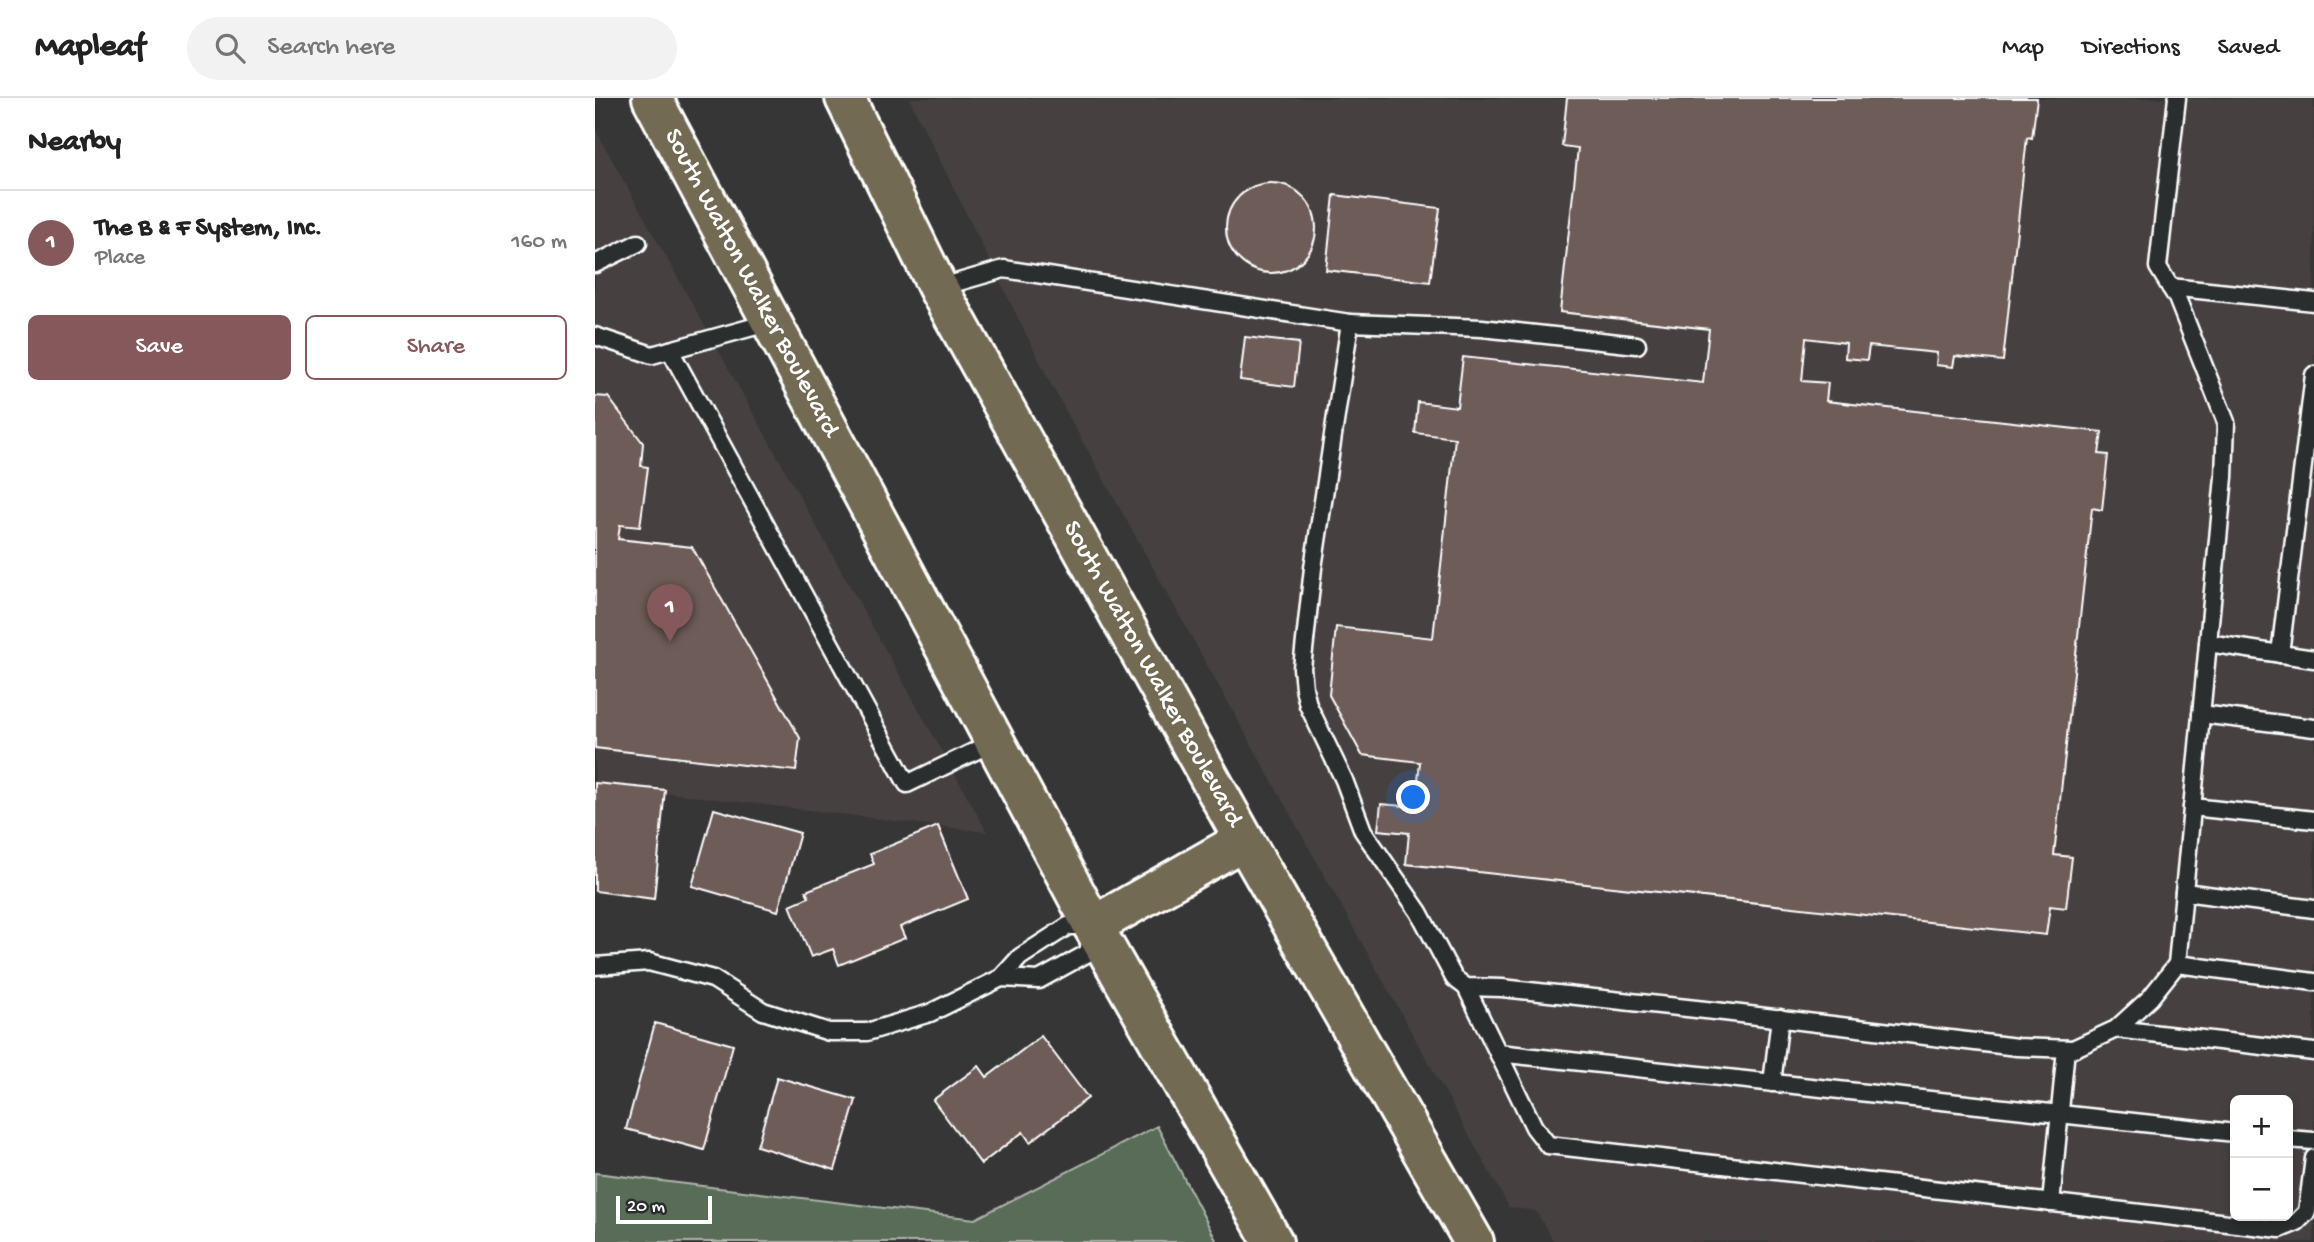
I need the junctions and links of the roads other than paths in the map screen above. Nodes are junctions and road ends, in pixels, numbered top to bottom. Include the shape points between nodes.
1 (652, 98) edge
2 (828, 98) edge
3 (2177, 98) edge
4 (851, 111) edge
5 (638, 243) dead end
6 (595, 264) edge
7 (2170, 286) junction
8 (938, 288) junction
9 (2314, 302) edge
10 (771, 322) junction
11 (1350, 324) junction
12 (595, 336) edge
13 (1637, 345) dead end
14 (670, 350) junction
15 (2314, 375) edge
16 (2208, 643) junction
17 (2280, 654) junction
18 (2314, 659) edge
19 (2201, 714) junction
20 (2314, 728) edge
21 (994, 741) junction
22 (2192, 807) junction
23 (2314, 821) edge
24 (1244, 840) junction
25 (2183, 892) junction
26 (2314, 909) edge
27 (1093, 926) junction
28 (2177, 964) junction
29 (595, 966) edge
30 (1001, 978) junction
31 (2314, 982) edge
32 (1466, 987) junction
33 (1780, 1018) junction
34 (2116, 1029) junction
35 (2066, 1049) junction
36 (2314, 1052) edge
37 (1498, 1053) junction
38 (1772, 1083) junction
39 (2059, 1114) junction
40 (2230, 1132) edge
41 (2293, 1140) edge
42 (2314, 1142) edge
43 (2314, 1158) edge
44 (2050, 1203) junction
45 (1272, 1242) edge
46 (1473, 1242) edge

1 - 10 main road, South Walton Walker Boulevard
2 - 4 main road
3 - 7 lane via 2158,267
4 - 8 main road, South Walton Walker Boulevard
5 - 6 lane
7 - 9 lane
7 - 16 lane via 2226,422
8 - 11 lane via 1004,269
8 - 24 main road, South Walton Walker Boulevard
10 - 14 lane
10 - 21 main road, South Walton Walker Boulevard
11 - 13 lane via 1482,328
11 - 32 lane via 1313,568 1304,688 1363,831 1419,912 1454,978
12 - 14 lane via 652,355
14 - 21 lane via 907,785
15 - 17 lane
16 - 17 lane
16 - 19 lane
17 - 18 lane
19 - 20 lane
19 - 22 lane
21 - 27 main road, South Walton Walker Boulevard
22 - 23 lane
22 - 25 lane
24 - 27 main road
24 - 46 main road, South Walton Walker Boulevard
25 - 26 lane
25 - 28 lane
27 - 30 lane via 1068,926 1020,957
27 - 30 lane via 1088,953 1039,980
27 - 45 main road, South Walton Walker Boulevard
28 - 31 lane
28 - 34 lane via 2150,998
29 - 30 lane via 649,962 713,978 763,1011 828,1032 867,1032 930,1013
32 - 33 lane
32 - 37 lane
33 - 35 lane via 2017,1048
33 - 38 lane
34 - 35 lane
34 - 36 lane
35 - 39 lane
37 - 38 lane
37 - 44 lane via 1534,1127 1548,1145
38 - 39 lane
39 - 40 lane
39 - 44 lane
41 - 42 lane
43 - 44 lane via 2307,1212 2280,1229

